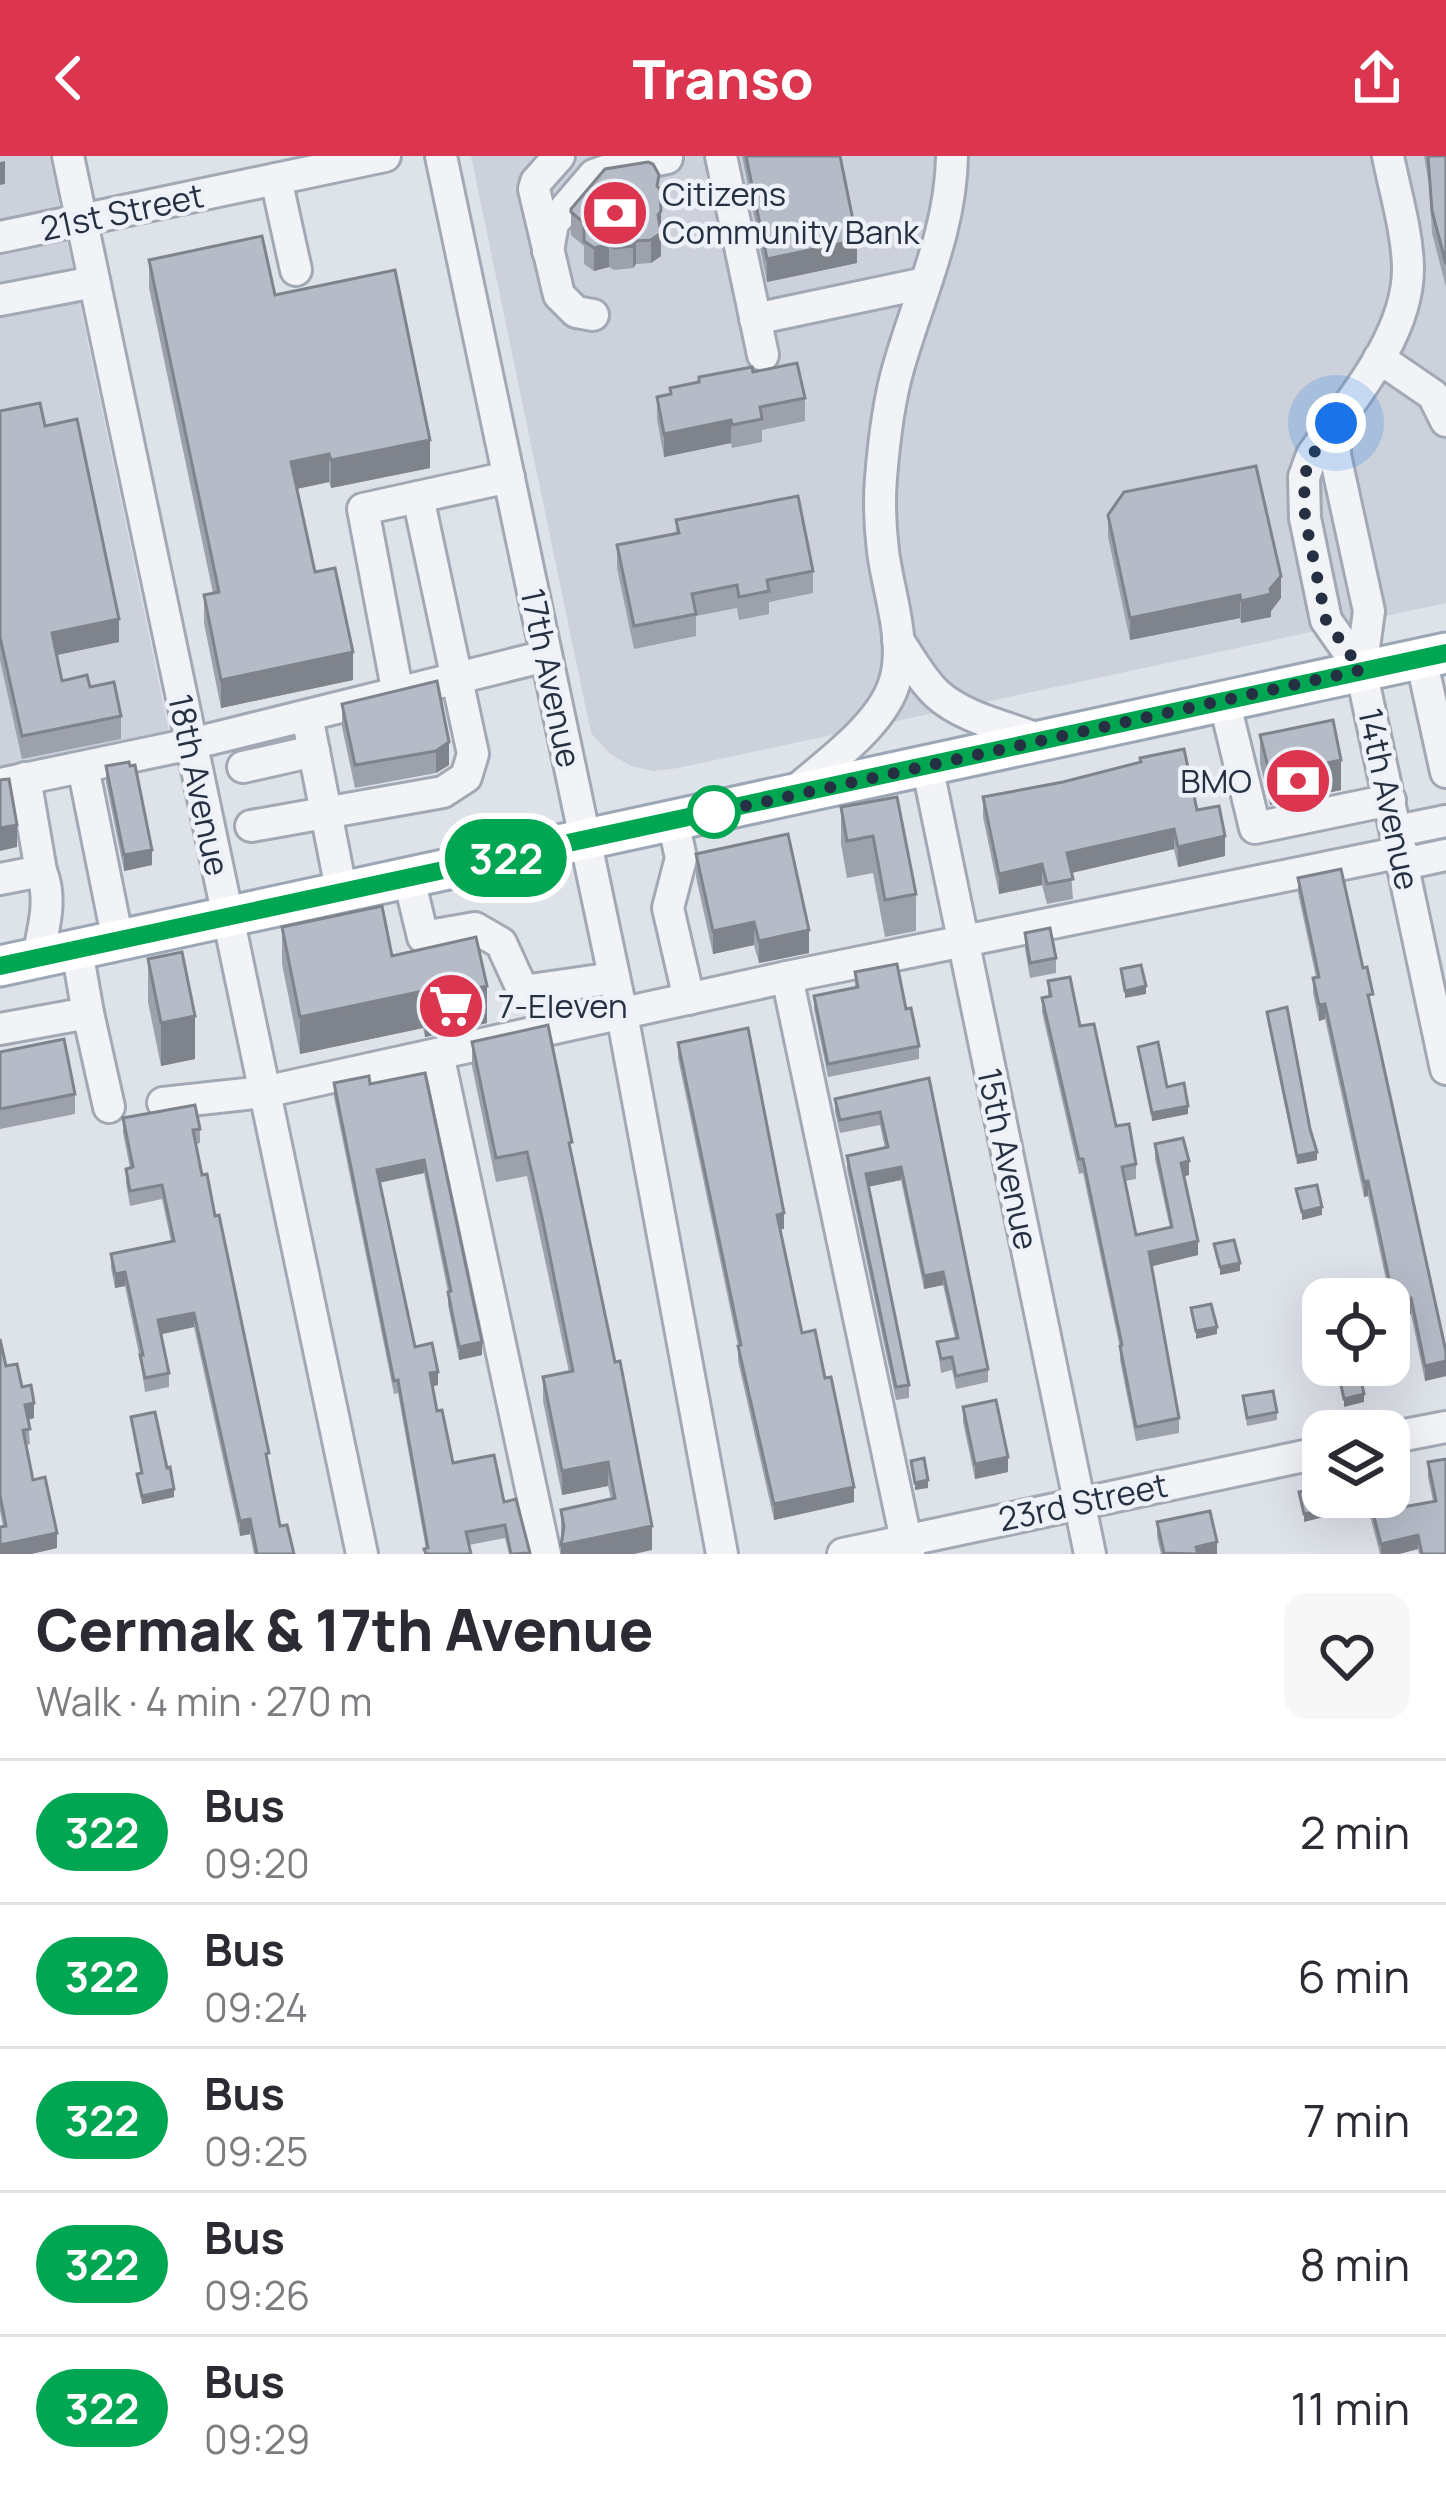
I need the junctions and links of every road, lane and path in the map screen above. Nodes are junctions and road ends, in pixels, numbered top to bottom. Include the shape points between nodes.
1 (68, 156) edge
2 (386, 156) edge
3 (442, 156) edge
4 (559, 156) edge
5 (580, 156) edge
6 (624, 156) edge
7 (721, 156) edge
8 (952, 156) edge
9 (1388, 156) edge
10 (667, 158) edge
11 (346, 160) edge
12 (269, 172) edge
13 (81, 220) junction
14 (0, 237) edge
15 (548, 250) junction
16 (296, 270) dead end
17 (94, 282) junction
18 (925, 283) junction
19 (0, 300) edge
20 (593, 315) dead end
21 (755, 319) junction
22 (763, 355) dead end
23 (1379, 358) junction
24 (1446, 421) edge
25 (1336, 423) junction
26 (508, 477) junction
27 (418, 497) junction
28 (898, 639) junction
29 (1433, 655) edge
30 (546, 656) junction
31 (1361, 670) junction
32 (457, 678) junction
33 (398, 694) junction
34 (1224, 700) junction
35 (307, 716) junction
36 (1040, 740) junction
37 (191, 745) junction
38 (314, 751) junction
39 (926, 765) junction
40 (82, 767) junction
41 (243, 767) dead end
42 (1446, 772) edge
43 (13, 781) edge
44 (790, 796) junction
45 (1390, 800) junction
46 (326, 813) junction
47 (674, 821) junction
48 (1446, 821) edge
49 (251, 826) dead end
50 (585, 841) junction
51 (1401, 849) junction
52 (1446, 855) edge
53 (40, 871) junction
54 (0, 879) edge
55 (409, 879) junction
56 (342, 894) junction
57 (227, 918) junction
58 (118, 941) junction
59 (963, 941) junction
60 (77, 950) junction
61 (19, 962) edge
62 (787, 976) junction
63 (614, 978) junction
64 (689, 999) junction
65 (88, 1013) junction
66 (622, 1014) junction
67 (0, 1029) edge
68 (1444, 1053) edge
69 (438, 1054) junction
70 (264, 1092) junction
71 (163, 1103) dead end
72 (109, 1107) dead end
73 (1446, 1426) edge
74 (1410, 1434) edge
75 (1302, 1456) edge
76 (1079, 1502) junction
77 (907, 1547) edge
78 (362, 1554) edge
79 (545, 1554) edge
80 (722, 1554) edge
81 (843, 1554) edge
82 (1090, 1554) edge

1 - 13 street, 18th Avenue
2 - 11 street, 21st Street
3 - 26 street, 17th Avenue
4 - 15 street via 534,189
5 - 15 street via 542,204
6 - 15 street via 592,163 558,200 547,217
7 - 21 street
8 - 18 street via 946,224
9 - 23 street via 1407,281 1401,316
10 - 15 street via 595,175 553,224
11 - 12 street, 21st Street
12 - 13 street, 21st Street
12 - 16 street
13 - 14 street, 21st Street
13 - 17 street, 18th Avenue
15 - 20 street via 563,302
17 - 19 street
17 - 37 street, 18th Avenue
18 - 21 street
18 - 28 street via 892,392 881,476
21 - 22 street
23 - 24 street via 1433,395
23 - 25 street
25 - 31 street via 1335,455 1369,611
25 - 31 street via 1304,477 1305,518 1326,620
26 - 27 street
26 - 30 street, 17th Avenue
27 - 32 street
27 - 33 street via 363,509
28 - 36 street via 938,694
28 - 44 street via 884,704
29 - 31 main road
29 - 42 street
30 - 32 street
30 - 50 street, 17th Avenue
31 - 34 main road
31 - 45 street, 14th Avenue
32 - 33 street
32 - 46 street via 473,754 466,777 443,792
33 - 35 street
34 - 36 main road
34 - 45 street via 1255,828
35 - 37 street
35 - 38 street
36 - 39 main road
37 - 40 street
37 - 57 street, 18th Avenue
38 - 41 street
38 - 46 street
39 - 44 main road
39 - 59 street, 15th Avenue
40 - 43 street
40 - 58 street
43 - 53 street
44 - 47 main road
45 - 51 street, 14th Avenue
46 - 49 street
46 - 56 street
47 - 50 main road
47 - 64 street via 681,858 668,908
48 - 51 street
50 - 55 main road
50 - 63 street, 17th Avenue
51 - 52 street
51 - 59 street
51 - 68 street, 14th Avenue
53 - 54 street
53 - 61 street via 48,901
55 - 56 main road
55 - 63 street via 423,937 475,928 500,943 523,991
56 - 57 main road
57 - 58 main road
57 - 70 street, 18th Avenue
58 - 60 main road
59 - 62 street
59 - 76 street, 15th Avenue
60 - 61 main road
60 - 65 street
62 - 64 street
62 - 77 street
63 - 66 street, 17th Avenue
64 - 66 street
65 - 67 street
65 - 72 street
66 - 69 street
66 - 80 street, 17th Avenue
69 - 70 street
69 - 79 street
70 - 71 street
70 - 78 street, 18th Avenue
73 - 74 street
75 - 76 street, 23rd Street
76 - 77 street, 23rd Street
76 - 82 street, 15th Avenue
77 - 81 street, 23rd Street

